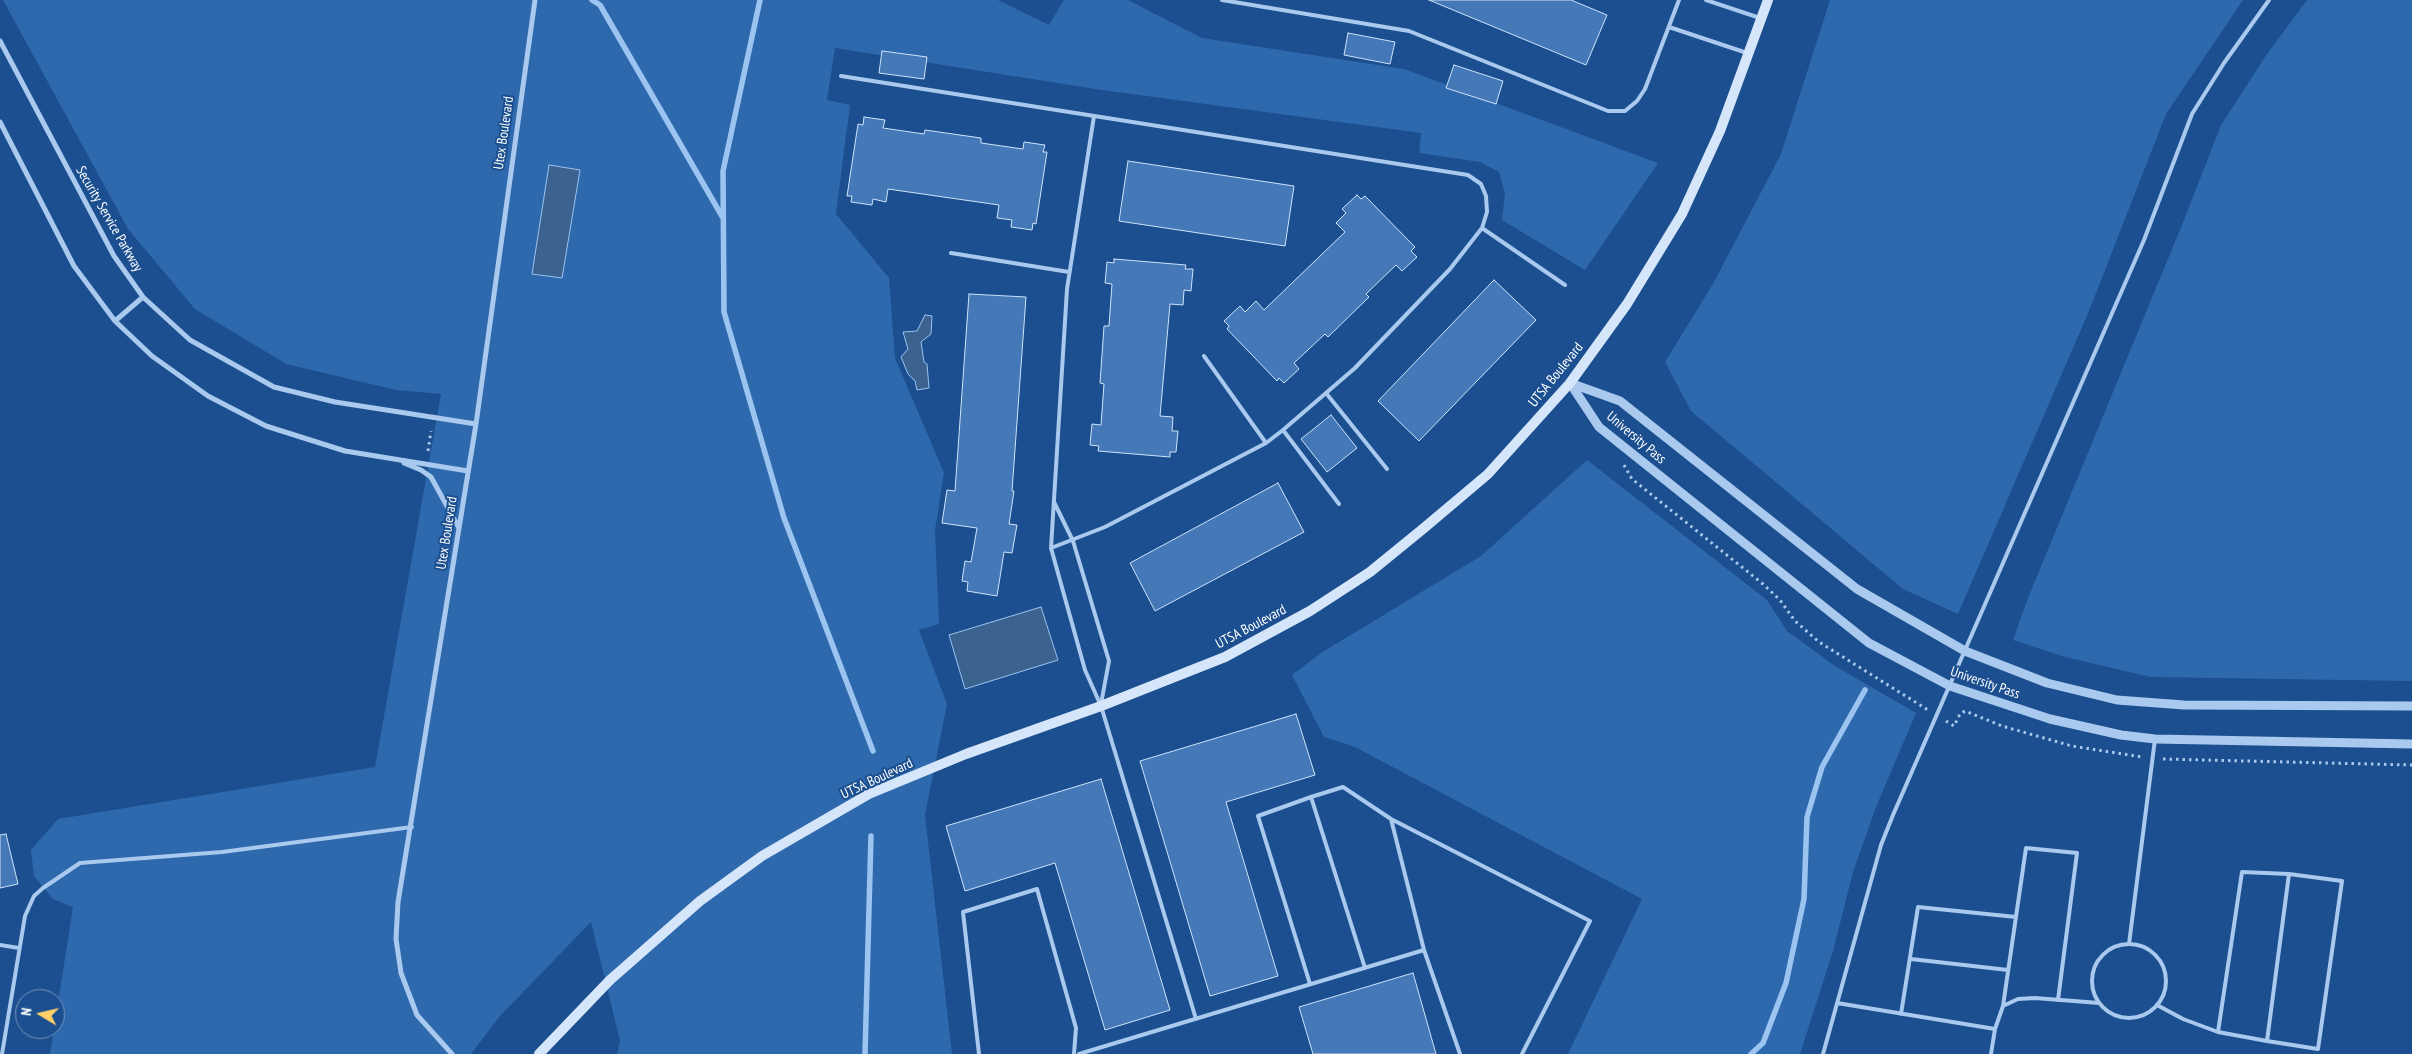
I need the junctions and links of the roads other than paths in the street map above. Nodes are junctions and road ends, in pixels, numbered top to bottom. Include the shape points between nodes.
1 (535, 0) edge
2 (1222, 0) edge
3 (1679, 0) edge
4 (1706, 0) edge
5 (1768, 0) edge
6 (2269, 0) edge
7 (1762, 18) junction
8 (1669, 26) junction
9 (0, 41) edge
10 (1750, 54) junction
11 (841, 76) dead end
12 (1094, 116) junction
13 (0, 122) edge
14 (1482, 228) junction
15 (951, 253) dead end
16 (1069, 272) junction
17 (1566, 285) dead end
18 (142, 297) junction
19 (115, 321) junction
20 (1204, 356) dead end
21 (1570, 383) junction
22 (1326, 393) junction
23 (476, 424) junction
24 (1282, 430) junction
25 (1266, 443) junction
26 (397, 460) junction
27 (1387, 469) dead end
28 (468, 471) junction
29 (1053, 500) junction
30 (1338, 504) dead end
31 (459, 528) junction
32 (1073, 541) junction
33 (1051, 548) junction
34 (1965, 651) junction
35 (1950, 686) junction
36 (1101, 706) junction
37 (2412, 706) edge
38 (2155, 739) junction
39 (2412, 744) edge
40 (1311, 797) junction
41 (1391, 818) junction
42 (412, 827) junction
43 (2289, 874) junction
44 (2016, 917) junction
45 (2129, 944) junction
46 (0, 945) edge
47 (19, 948) junction
48 (1424, 950) junction
49 (1911, 958) junction
50 (1365, 968) junction
51 (2008, 970) junction
52 (1310, 984) junction
53 (2058, 1000) junction
54 (1838, 1003) junction
55 (2099, 1003) junction
56 (2157, 1005) junction
57 (2003, 1006) junction
58 (1901, 1014) junction
59 (1196, 1019) junction
60 (1995, 1029) junction
61 (2218, 1032) junction
62 (2267, 1040) junction
63 (2318, 1051) edge
64 (2, 1054) edge
65 (452, 1054) edge
66 (539, 1054) edge
67 (979, 1054) edge
68 (1074, 1054) edge
69 (1079, 1054) edge
70 (1460, 1054) edge
71 (1522, 1054) edge
72 (1823, 1054) edge
73 (1991, 1054) edge

1 - 23 street, Utex Boulevard
2 - 8 lane via 1410,31 1608,111 1624,111 1637,101 1645,89
3 - 8 lane
4 - 7 lane
5 - 7 main road, UTSA Boulevard
6 - 34 lane via 2192,114 2144,240
7 - 10 main road, UTSA Boulevard
8 - 10 lane
9 - 18 street, Security Service Parkway via 81,198
10 - 21 main road, UTSA Boulevard via 1720,131 1682,214 1626,304
11 - 12 lane
12 - 14 lane via 1468,175 1481,184 1486,196 1487,212
12 - 16 lane
13 - 19 street via 74,266
14 - 17 lane
14 - 22 lane via 1450,269 1355,368
15 - 16 lane
16 - 29 lane
18 - 19 street
18 - 23 street, Security Service Parkway via 190,340 274,387 335,402
19 - 26 street via 152,356 208,396 266,426 345,451
20 - 25 lane
21 - 34 street, University Pass via 1620,401 1857,589
21 - 35 street, University Pass via 1599,427 1869,643
21 - 36 main road, UTSA Boulevard via 1488,474 1370,572 1310,611 1225,657
22 - 24 lane
22 - 27 lane
23 - 28 street, Utex Boulevard
24 - 25 lane
24 - 30 lane
25 - 32 lane
26 - 28 street
26 - 31 street via 431,477
28 - 31 street, Utex Boulevard
29 - 32 lane
29 - 33 lane
31 - 42 street, Utex Boulevard
32 - 33 lane
32 - 36 lane via 1109,661
33 - 36 lane via 1086,670
34 - 35 lane
34 - 37 street, University Pass via 2047,683 2118,700 2184,705
35 - 38 street, University Pass via 2050,719
35 - 54 lane via 1881,844
36 - 59 lane
36 - 66 main road, UTSA Boulevard via 966,754 869,794 762,856 700,901 610,980
38 - 39 street, University Pass
38 - 45 lane
40 - 41 lane via 1343,787
40 - 50 lane
40 - 52 lane via 1258,816
41 - 48 lane
41 - 71 lane via 1590,921
42 - 47 lane via 222,852 80,863 34,896 25,916
42 - 65 street, Utex Boulevard via 398,902 396,939 401,973 417,1015
43 - 61 lane via 2242,872
43 - 62 lane
43 - 63 lane via 2342,881
44 - 49 lane via 1918,907
44 - 51 lane
44 - 53 lane via 2026,848 2077,853
45 - 55 lane via 2117,946 2099,959 2094,970 2093,987
45 - 56 lane via 2152,952 2161,962 2166,987
46 - 47 lane
47 - 64 lane
48 - 50 lane
48 - 70 lane
49 - 51 lane
49 - 58 lane
50 - 52 lane
51 - 57 lane
52 - 59 lane
53 - 55 lane
53 - 57 lane via 2018,999
54 - 58 lane
54 - 72 lane
55 - 56 lane via 2118,1016 2130,1018 2143,1015
56 - 61 lane via 2183,1020
57 - 60 lane
58 - 60 lane
59 - 69 lane
60 - 73 lane
61 - 62 lane
62 - 63 lane
67 - 68 lane via 963,912 1037,889 1076,1028

